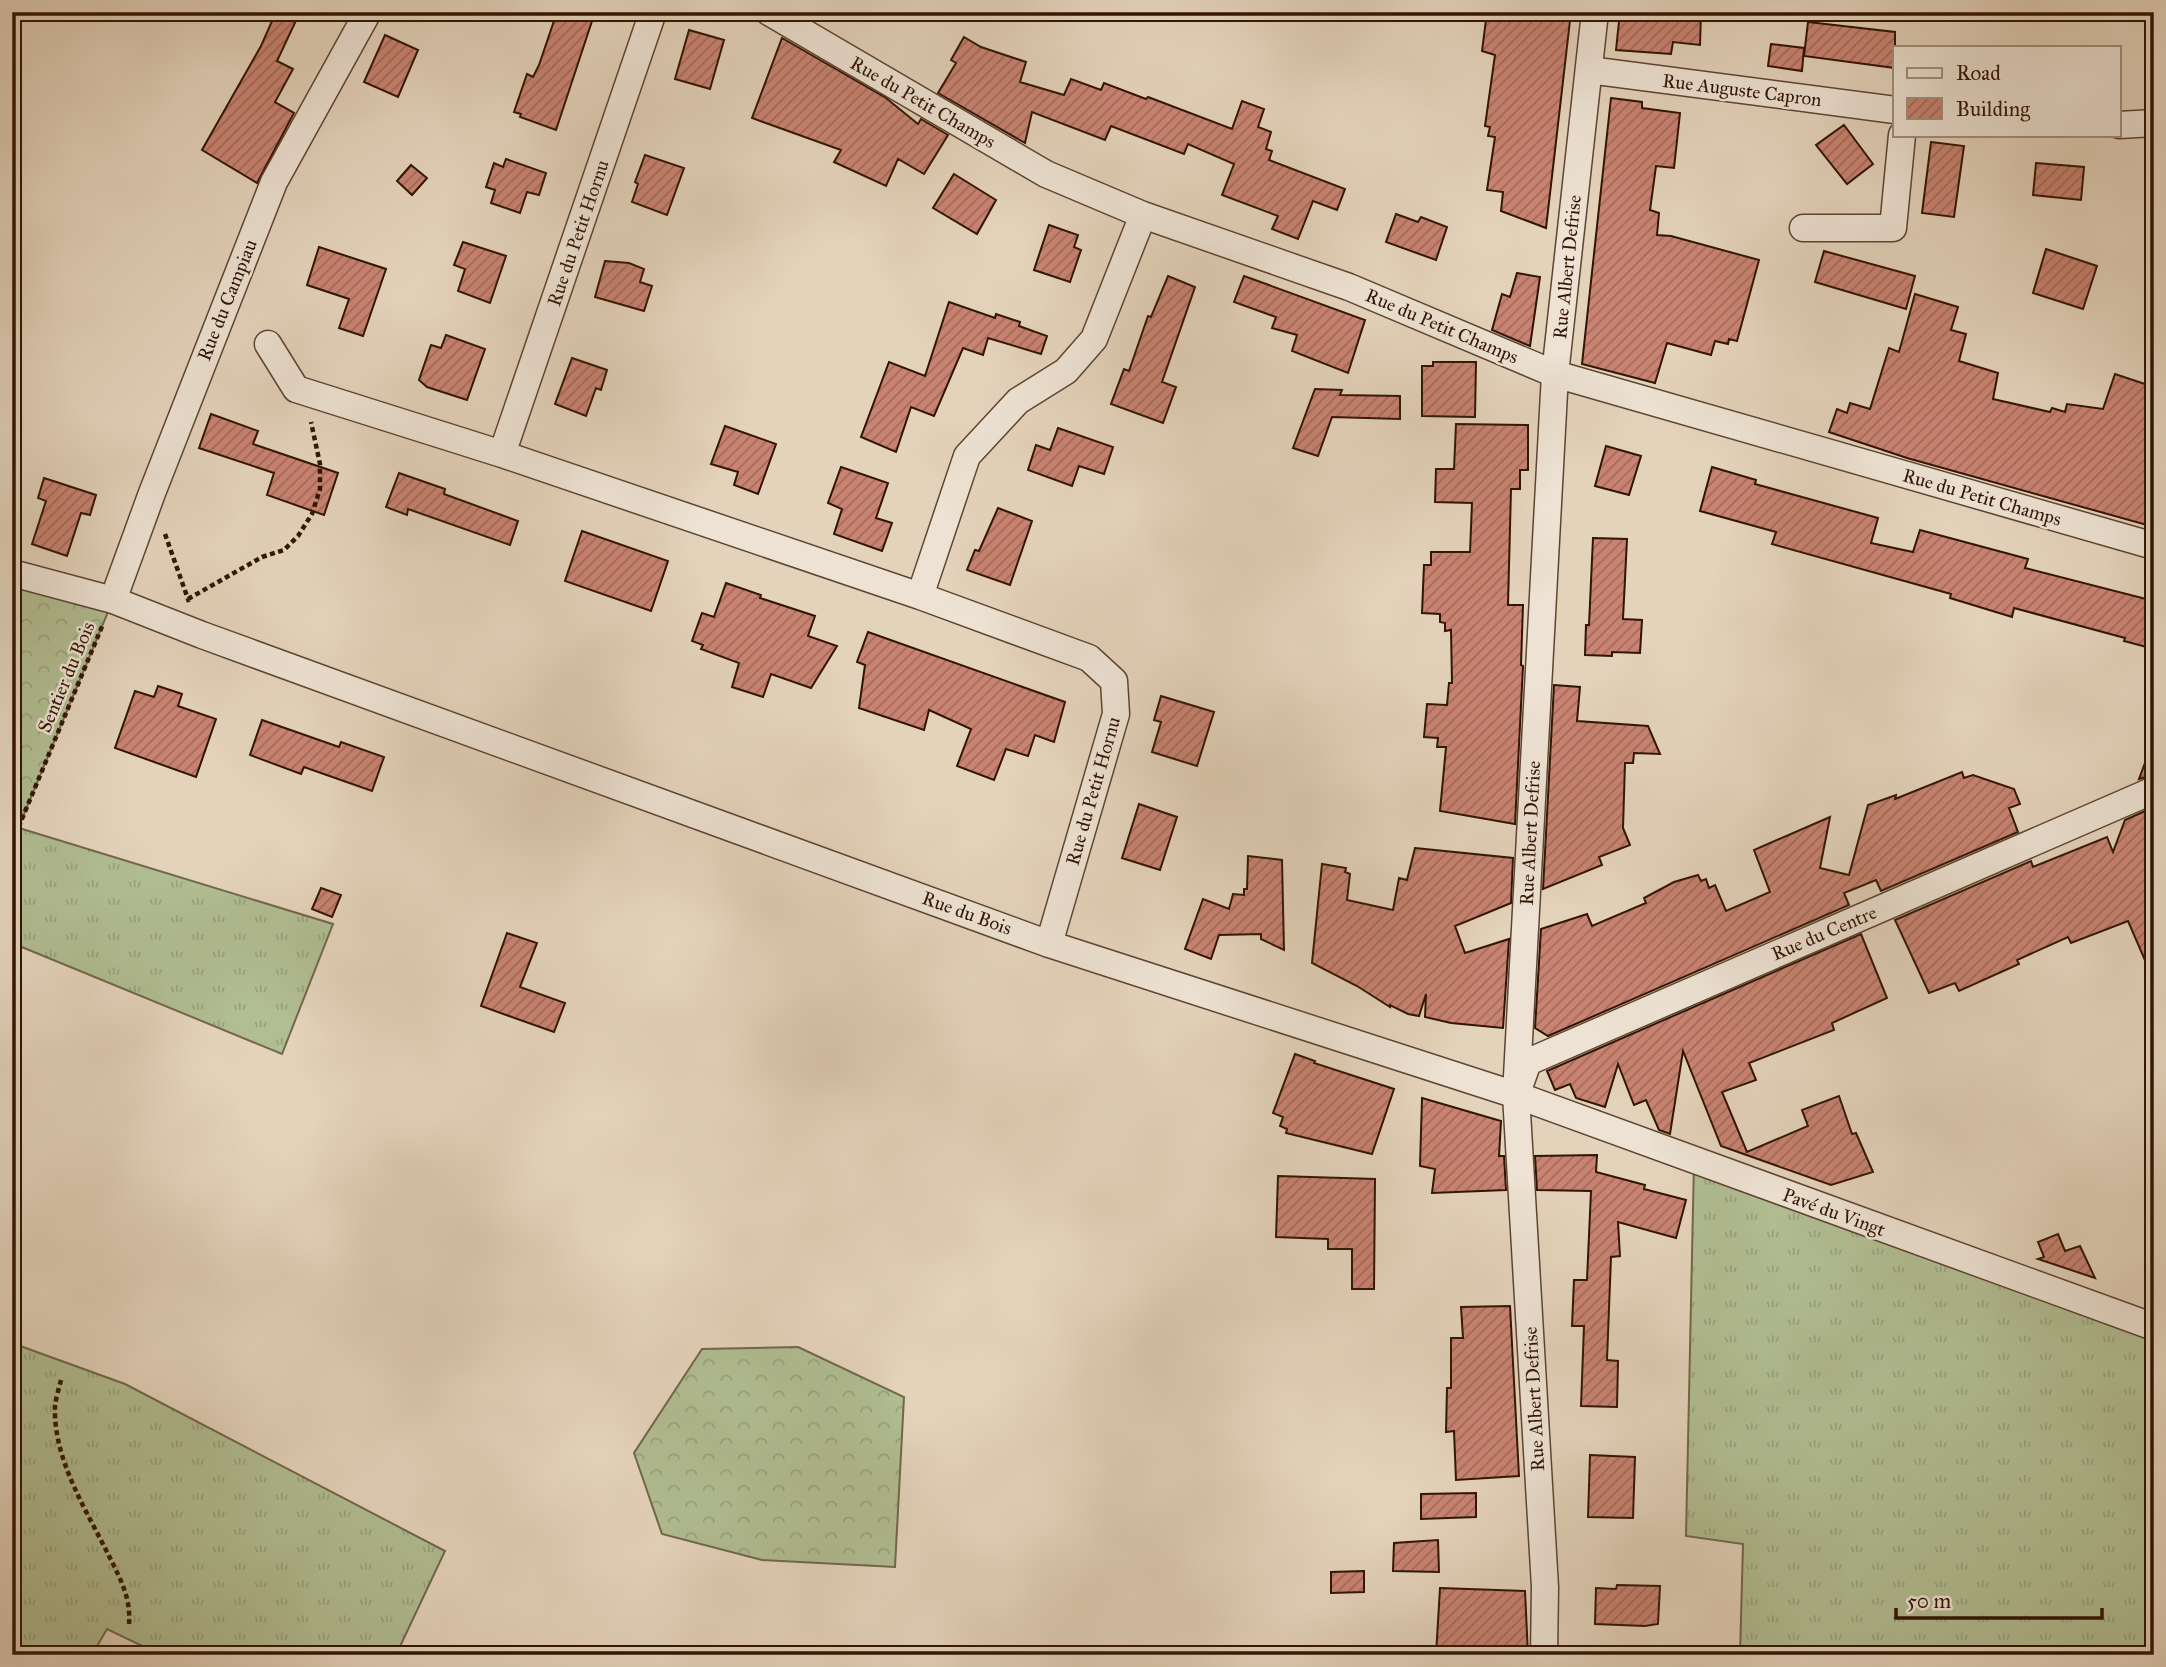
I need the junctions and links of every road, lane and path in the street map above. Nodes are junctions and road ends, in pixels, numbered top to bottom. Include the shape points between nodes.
1 (368, 12) edge
2 (653, 12) edge
3 (769, 12) edge
4 (1595, 12) edge
5 (1589, 70) junction
6 (1893, 110) edge
7 (2154, 123) edge
8 (2120, 125) edge
9 (1902, 136) edge
10 (1143, 215) junction
11 (1803, 228) dead end
12 (268, 344) dead end
13 (1555, 373) junction
14 (296, 389) junction
15 (502, 454) junction
16 (165, 533) dead end
17 (2154, 546) edge
18 (12, 573) edge
19 (920, 596) junction
20 (188, 599) junction
21 (113, 600) junction
22 (202, 635) junction
23 (2154, 790) edge
24 (12, 843) edge
25 (1049, 944) junction
26 (1516, 1096) junction
27 (2154, 1327) edge
28 (61, 1380) dead end
29 (129, 1624) dead end
30 (1544, 1655) edge

1 - 21 street, Rue du Campiau via 274,182
2 - 15 street, Rue du Petit Hornu
3 - 10 street, Rue du Petit Champs via 1046,174
4 - 5 street, Rue Albert Defrise
5 - 6 street, Rue Auguste Capron
5 - 13 street, Rue Albert Defrise
7 - 8 street
9 - 11 street via 1893,228
10 - 13 street, Rue du Petit Champs via 1349,288
10 - 19 street via 1094,340 1066,371 1018,401 967,456
12 - 14 street
13 - 17 street, Rue du Petit Champs
13 - 26 street, Rue Albert Defrise
14 - 15 street, Rue du Petit Hornu
14 - 20 path via 311,421 320,464 320,489 312,514 284,550 262,557
15 - 19 street, Rue du Petit Hornu
16 - 20 path
18 - 21 street
19 - 25 street, Rue du Petit Hornu via 1089,658 1114,681 1116,715
20 - 22 path
21 - 22 street
21 - 24 path, Sentier du Bois
22 - 25 street, Rue du Bois
23 - 26 street, Rue du Centre via 1528,1062
25 - 26 street, Rue du Bois
26 - 27 street, Pavé du Vingt
26 - 30 street, Rue Albert Defrise via 1545,1587
28 - 29 path via 55,1404 64,1461 122,1583 130,1606

